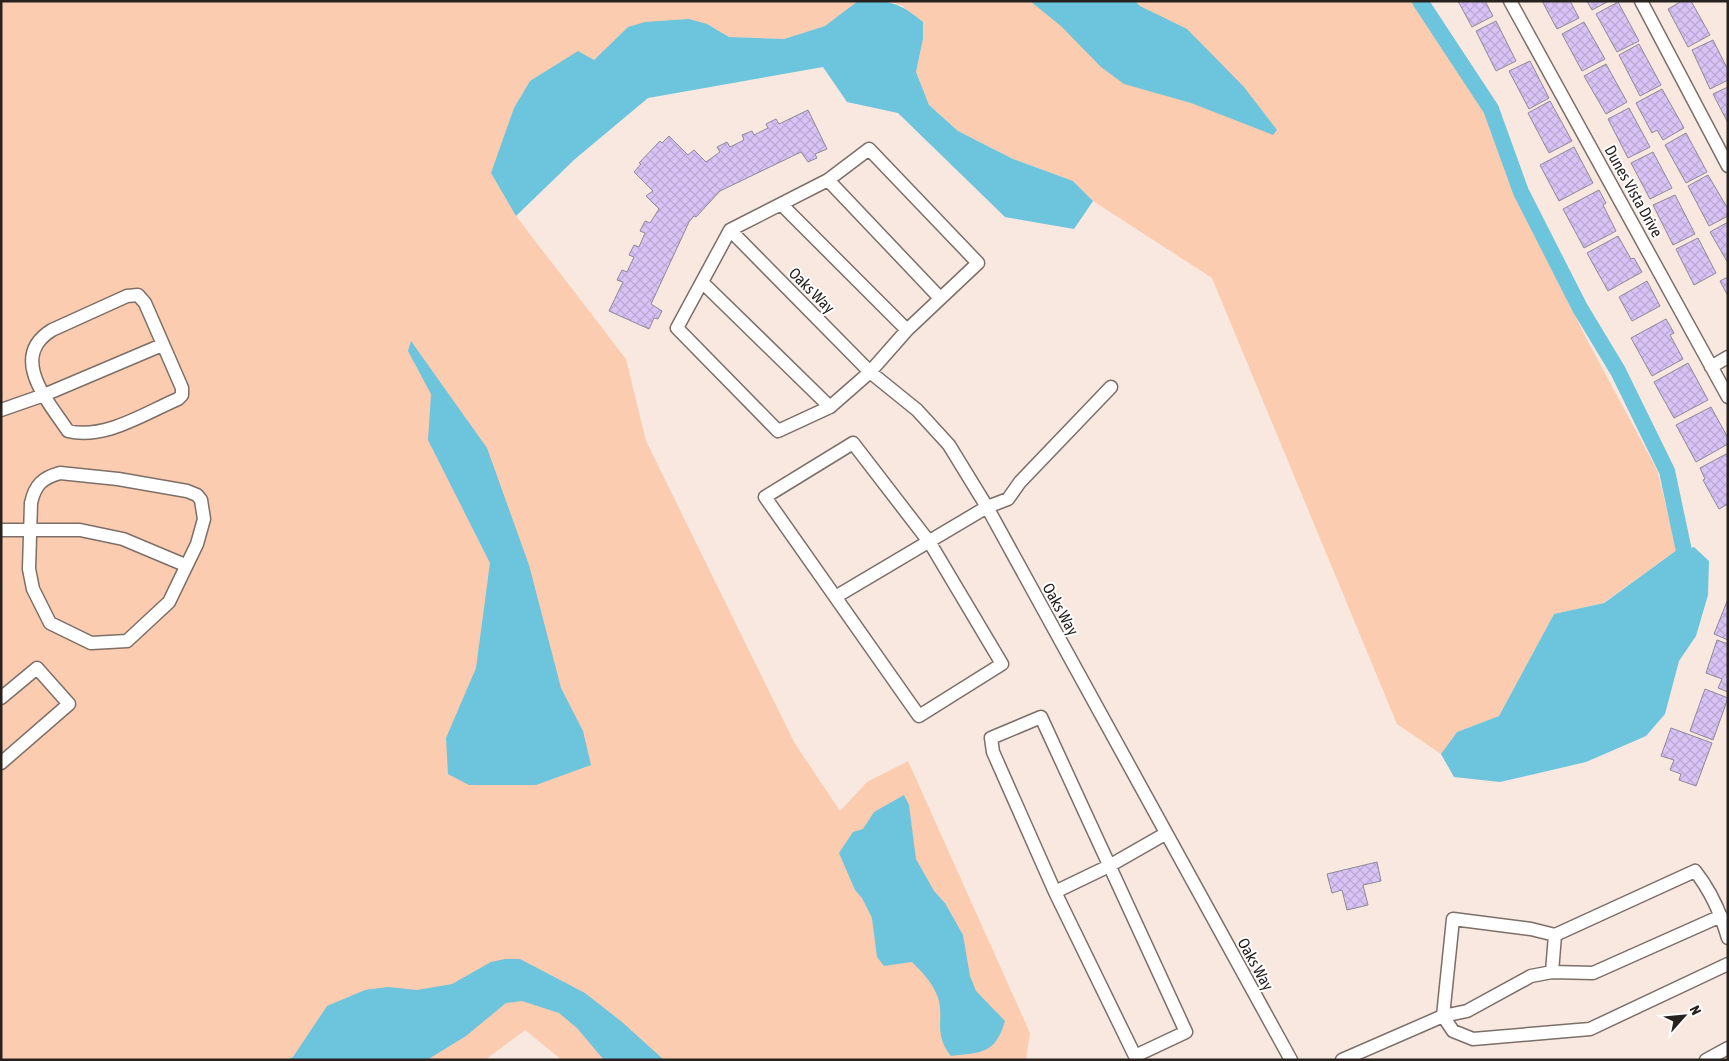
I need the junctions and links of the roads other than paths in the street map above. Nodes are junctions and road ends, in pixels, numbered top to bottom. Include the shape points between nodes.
1 (1510, 1) edge
2 (1641, 1) edge
3 (1728, 166) edge
4 (828, 180) junction
5 (782, 205) junction
6 (730, 230) junction
7 (703, 283) junction
8 (940, 298) junction
9 (908, 330) junction
10 (162, 345) junction
11 (1728, 357) edge
12 (1712, 367) junction
13 (870, 372) junction
14 (1111, 387) dead end
15 (1726, 390) edge
16 (44, 395) junction
17 (830, 406) junction
18 (1, 410) edge
19 (987, 507) junction
20 (30, 529) junction
21 (1, 530) edge
22 (930, 543) junction
23 (186, 565) junction
24 (837, 596) junction
25 (1, 698) edge
26 (1, 763) edge
27 (1165, 834) junction
28 (1109, 866) junction
29 (1055, 892) junction
30 (1721, 916) junction
31 (1555, 935) junction
32 (1728, 938) edge
33 (1728, 964) edge
34 (1552, 972) junction
35 (1443, 1016) junction
36 (1728, 1048) edge
37 (1291, 1060) edge
38 (1342, 1060) edge
39 (1706, 1060) edge

1 - 12 street, Dunes Vista Drive
2 - 3 street
4 - 5 street
4 - 8 street
4 - 8 street via 868,149 978,263
5 - 6 street
5 - 9 street
6 - 7 street
6 - 13 street, Oaks Way
7 - 17 street
7 - 17 street via 677,328 778,431
8 - 9 street
9 - 13 street
10 - 16 street
10 - 16 street via 182,388 182,395 110,428 80,434 68,431
10 - 16 street via 145,303 138,295 127,296 41,336 35,344 31,363
11 - 12 street
12 - 15 street, Dunes Vista Drive
13 - 17 street
13 - 19 street, Oaks Way via 917,410 949,445
14 - 19 street via 1020,482 1008,499
16 - 18 street
19 - 22 street
19 - 27 street, Oaks Way
20 - 21 street
20 - 23 street via 80,530 123,539
20 - 23 street via 29,569 33,589 50,624 91,644 127,641 169,602
20 - 23 street via 31,503 38,483 60,473 187,491 197,495 204,508 197,544
22 - 24 street
22 - 24 street via 853,443 765,497
22 - 24 street via 1002,664 920,716
25 - 26 street via 37,668 69,704
27 - 28 street
27 - 37 street, Oaks Way
28 - 29 street
28 - 29 street via 1041,718 991,738 993,752
28 - 29 street via 1186,1032 1136,1056
30 - 31 street via 1705,883 1695,872
30 - 32 street
30 - 34 street via 1593,973
31 - 34 street
31 - 35 street via 1453,919
33 - 35 street via 1590,1028 1474,1039 1453,1031
34 - 35 street via 1531,976 1467,1011
35 - 38 street
36 - 39 street

